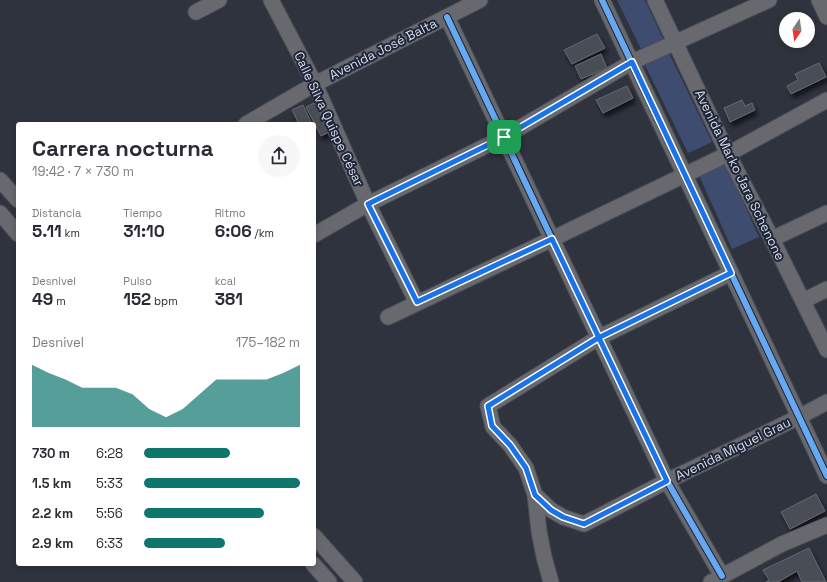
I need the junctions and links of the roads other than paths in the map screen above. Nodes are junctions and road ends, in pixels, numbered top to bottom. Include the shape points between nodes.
1 (219, 0) edge
2 (271, 0) edge
3 (480, 0) edge
4 (602, 0) edge
5 (655, 0) edge
6 (769, 0) edge
7 (819, 0) edge
8 (196, 12) dead end
9 (447, 17) junction
10 (827, 17) edge
11 (675, 43) junction
12 (632, 62) junction
13 (315, 84) junction
14 (827, 100) edge
15 (249, 122) edge
16 (504, 137) junction
17 (728, 154) junction
18 (684, 175) junction
19 (0, 180) edge
20 (16, 198) edge
21 (368, 204) junction
22 (0, 213) edge
23 (827, 213) edge
24 (16, 232) edge
25 (316, 234) edge
26 (552, 239) junction
27 (772, 239) junction
28 (731, 273) junction
29 (827, 289) edge
30 (803, 301) junction
31 (417, 302) junction
32 (388, 317) dead end
33 (598, 338) junction
34 (827, 350) edge
35 (827, 402) edge
36 (799, 417) junction
37 (827, 476) edge
38 (667, 481) junction
39 (535, 495) junction
40 (827, 525) edge
41 (316, 538) edge
42 (315, 566) edge
43 (717, 579) edge
44 (329, 582) edge
45 (354, 582) edge
46 (551, 582) edge

1 - 8 street
2 - 13 street, Calle Silva Quispe César
3 - 9 street, Avenida José Balta
4 - 12 street
5 - 11 street, Avenida Marko Jara Schenone
6 - 11 street
7 - 10 street
9 - 13 street, Avenida José Balta
9 - 16 street
11 - 12 street
11 - 17 street, Avenida Marko Jara Schenone
12 - 16 street
12 - 18 street
13 - 15 street, Avenida José Balta
13 - 21 street, Calle Silva Quispe César
14 - 17 street
16 - 21 street
16 - 26 street
17 - 18 street
17 - 27 street, Avenida Marko Jara Schenone
18 - 26 street
18 - 28 street
19 - 20 street
21 - 25 street
21 - 31 street, Calle Silva Quispe César
22 - 24 street
23 - 27 street
26 - 31 street
26 - 33 street
27 - 30 street, Avenida Marko Jara Schenone
28 - 33 street
28 - 36 street
29 - 30 street
30 - 34 street, Avenida Marko Jara Schenone
31 - 32 street
33 - 38 street
33 - 39 street via 488,406 492,426 510,445 526,468
35 - 36 street, Avenida Miguel Grau
36 - 37 street
36 - 38 street, Avenida Miguel Grau
38 - 39 street, Avenida Miguel Grau via 584,524 551,510
38 - 43 street
39 - 46 street via 539,531
40 - 43 street via 782,544
41 - 45 street
42 - 44 street

